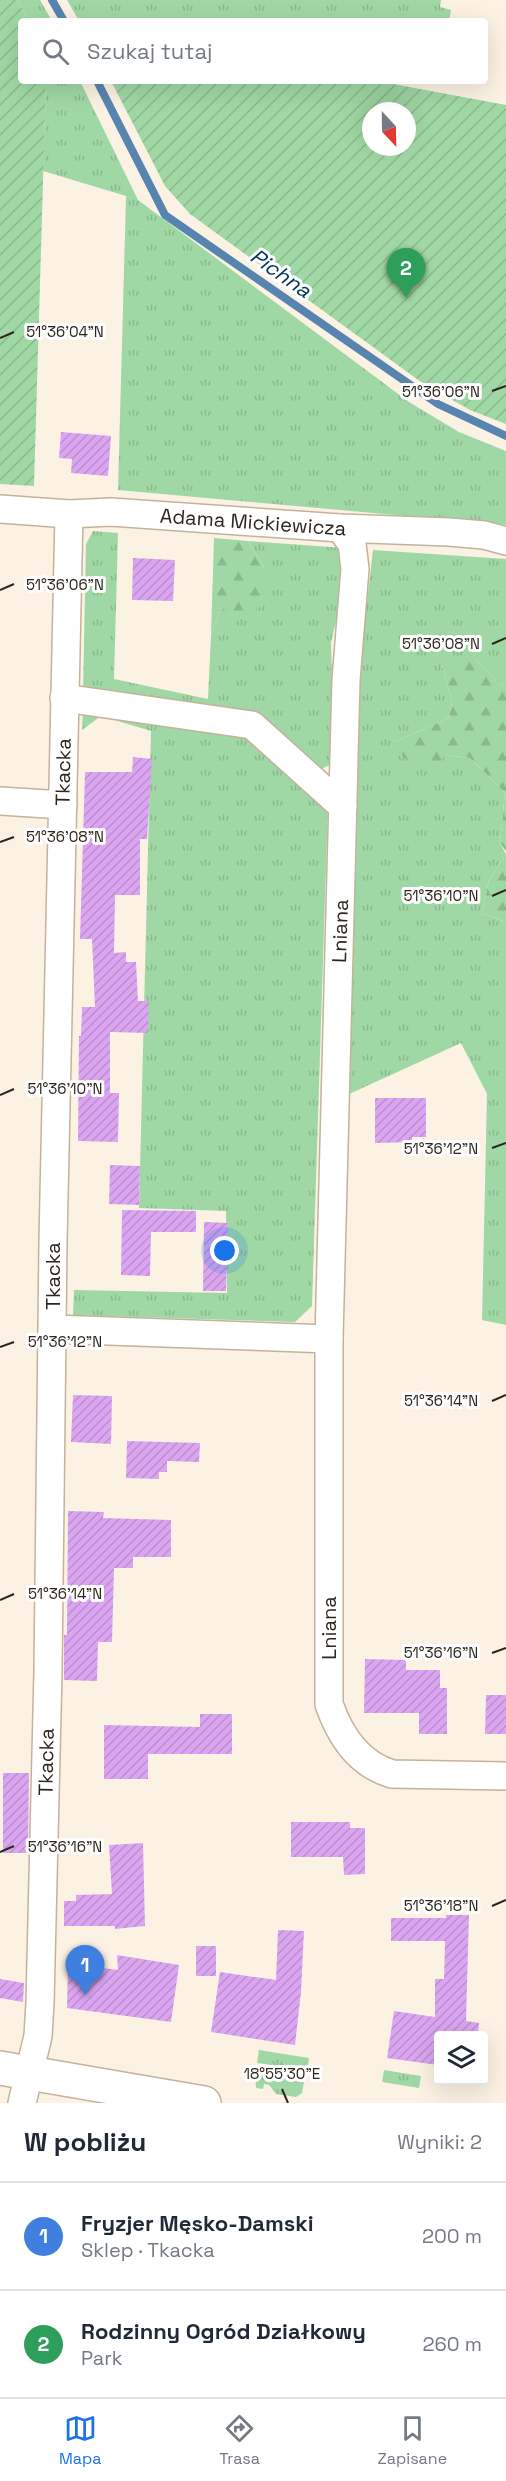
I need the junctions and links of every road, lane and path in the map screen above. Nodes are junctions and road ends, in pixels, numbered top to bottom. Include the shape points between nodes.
1 (0, 509) edge
2 (69, 514) junction
3 (340, 528) junction
4 (506, 541) edge
5 (64, 698) junction
6 (0, 801) edge
7 (63, 805) junction
8 (343, 807) junction
9 (53, 1329) junction
10 (329, 1339) junction
11 (506, 1776) edge
12 (17, 2082) edge
13 (204, 2103) edge

1 - 2 street, Adama Mickiewicza
2 - 3 street, Adama Mickiewicza via 111,512
2 - 5 street, Tkacka
3 - 4 street, Adama Mickiewicza via 449,532
3 - 8 street, Lniana via 352,544 354,569
5 - 7 street, Tkacka
5 - 8 street via 252,725
6 - 7 street
7 - 9 street, Tkacka
8 - 10 street, Lniana
9 - 10 street
9 - 12 street, Tkacka via 40,2003 38,2036
10 - 11 street, Lniana via 329,1704 337,1728 377,1770 392,1774
12 - 13 street

